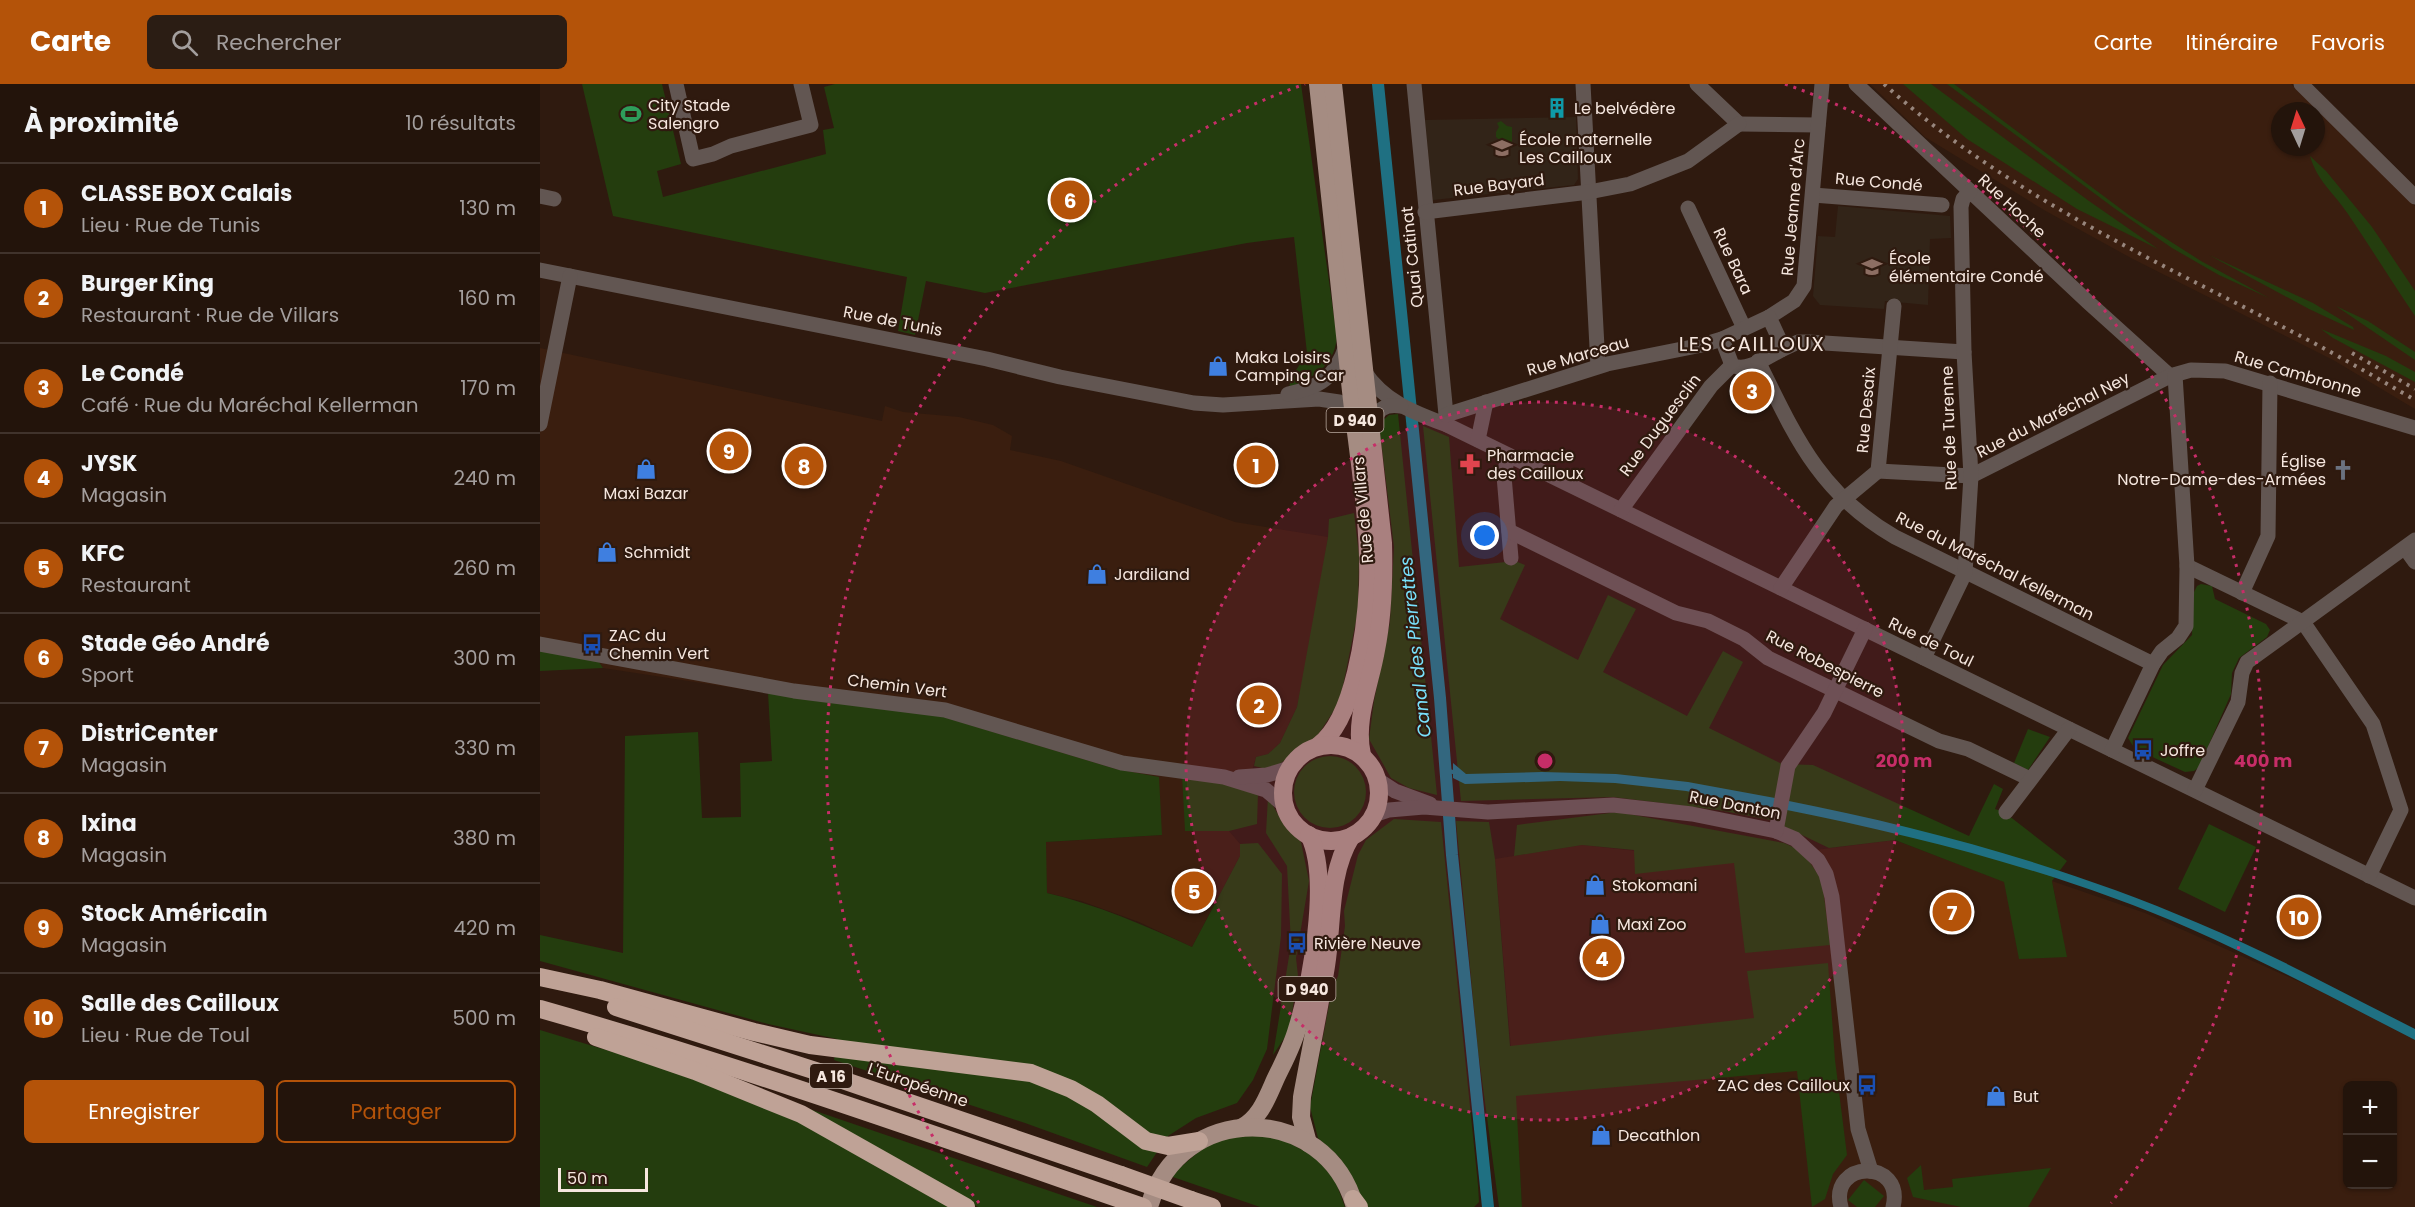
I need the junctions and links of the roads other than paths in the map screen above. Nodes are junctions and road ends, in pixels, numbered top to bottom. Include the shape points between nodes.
1 (675, 84) edge
2 (801, 84) edge
3 (1318, 84) edge
4 (1333, 84) edge
5 (1414, 84) edge
6 (1583, 84) edge
7 (1697, 84) edge
8 (1822, 84) edge
9 (1856, 84) edge
10 (2301, 84) edge
11 (1739, 124) junction
12 (1818, 125) junction
13 (1970, 191) junction
14 (1589, 192) junction
15 (1813, 195) junction
16 (2415, 197) edge
17 (1942, 205) dead end
18 (1689, 208) dead end
19 (1425, 212) junction
20 (540, 270) edge
21 (570, 276) junction
22 (1894, 306) dead end
23 (1769, 317) junction
24 (1744, 328) junction
25 (1722, 339) junction
26 (1346, 346) junction
27 (1890, 348) junction
28 (1780, 350) junction
29 (1965, 352) junction
30 (1758, 361) junction
31 (1732, 365) junction
32 (1598, 366) junction
33 (2173, 376) junction
34 (1369, 378) junction
35 (2270, 383) junction
36 (1486, 402) junction
37 (1238, 404) junction
38 (1401, 406) junction
39 (1353, 411) junction
40 (1442, 420) junction
41 (540, 424) edge
42 (1371, 428) junction
43 (2415, 428) edge
44 (1478, 440) junction
45 (1508, 455) junction
46 (1878, 471) junction
47 (1971, 476) junction
48 (1844, 499) junction
49 (1621, 510) junction
50 (1509, 531) junction
51 (2410, 544) edge
52 (1511, 558) dead end
53 (2415, 562) edge
54 (2187, 566) junction
55 (1965, 573) junction
56 (1781, 588) junction
57 (2242, 593) junction
58 (2302, 622) junction
59 (1865, 629) junction
60 (540, 638) edge
61 (540, 644) edge
62 (560, 647) junction
63 (1924, 658) junction
64 (2153, 664) junction
65 (1835, 690) junction
66 (2069, 729) junction
67 (1318, 746) junction
68 (2112, 750) junction
69 (1362, 755) junction
70 (1290, 768) junction
71 (1224, 777) junction
72 (2030, 779) junction
73 (1378, 780) junction
74 (2195, 790) junction
75 (1285, 806) junction
76 (1436, 806) junction
77 (2408, 810) edge
78 (2006, 812) dead end
79 (1374, 815) junction
80 (1776, 831) junction
81 (1309, 835) junction
82 (1351, 837) junction
83 (2369, 876) junction
84 (2415, 898) edge
85 (540, 977) edge
86 (540, 983) edge
87 (540, 1009) edge
88 (540, 1019) edge
89 (1241, 1128) junction
90 (1858, 1129) junction
91 (1199, 1141) junction
92 (1308, 1143) junction
93 (1871, 1171) junction
94 (1853, 1174) junction
95 (1356, 1204) edge
96 (966, 1207) edge
97 (1143, 1207) edge
98 (1149, 1207) edge
99 (1212, 1207) edge
100 (1841, 1207) edge
101 (1893, 1207) edge

1 - 2 street via 693,159 811,125
3 - 26 main road, Rue de Villars / D 940
4 - 34 main road, Rue de Villars / D 940
5 - 19 street, Quai Catinat
6 - 14 street
7 - 11 street
8 - 12 street, Rue Jeanne d'Arc
9 - 13 street, Rue Hoche
10 - 16 street
11 - 12 street
11 - 14 street, Rue Bayard via 1680,166 1630,184
12 - 15 street, Rue Jeanne d'Arc
13 - 29 street, Rue de Turenne via 1961,207
13 - 33 street, Rue Hoche
14 - 19 street, Rue Bayard
14 - 32 street
15 - 17 street, Rue Condé
15 - 23 street, Rue Jeanne d'Arc via 1804,286 1794,301
18 - 24 street, Rue Bara
19 - 40 street, Quai Catinat
20 - 21 street, Rue de Tunis
21 - 37 street, Rue de Tunis via 1182,401
21 - 41 street
22 - 27 street, Rue Desaix
23 - 24 street, Rue Jeanne d'Arc
23 - 28 street via 1781,343
24 - 25 street, Rue Marceau
25 - 31 street
25 - 32 street, Rue Marceau
26 - 37 street, Rue de Tunis via 1336,370 1323,382
26 - 39 main road, Rue de Villars / D 940
27 - 28 street via 1798,342
27 - 29 street
27 - 46 street, Rue Desaix
28 - 30 street
29 - 47 street, Rue de Turenne
30 - 31 street via 1740,368
30 - 48 street, Rue du Maréchal Kellerman via 1804,452
31 - 49 street, Rue Duguesclin via 1711,386
32 - 36 street, Rue Marceau
33 - 35 street, Rue Cambronne via 2190,370 2216,370
33 - 47 street, Rue du Maréchal Ney
33 - 54 street
34 - 38 street
34 - 42 main road, Rue de Villars / D 940
35 - 43 street, Rue Cambronne
35 - 57 street via 2268,536
36 - 40 street, Rue Marceau
36 - 44 street
37 - 39 street, Rue de Tunis via 1319,399 1339,402
38 - 40 street, Rue de Toul
38 - 42 street via 1385,406 1376,414
39 - 67 main road, Rue de Villars / D 940 via 1368,548 1366,607 1351,688 1335,727
40 - 44 street, Rue de Toul
42 - 69 main road, Rue de Villars / D 940 via 1383,578 1376,650 1359,725
44 - 45 street, Rue de Toul
45 - 49 street, Rue de Toul
45 - 50 street via 1504,476
46 - 47 street, Rue du Maréchal Ney
46 - 48 street, Rue Desaix
47 - 55 street, Rue de Turenne
48 - 55 street, Rue du Maréchal Kellerman via 1882,530
48 - 56 street, Rue Desaix via 1830,513
49 - 56 street, Rue de Toul
50 - 52 street
50 - 65 street, Rue Robespierre via 1676,613 1708,621 1744,639 1761,654
51 - 53 street
51 - 58 street
54 - 57 street
54 - 64 street via 2186,626
55 - 63 street, Rue de Turenne
55 - 64 street, Rue du Maréchal Kellerman
56 - 59 street, Rue de Toul
57 - 58 street
58 - 74 street via 2247,662 2238,702
58 - 77 street via 2373,724
59 - 63 street, Rue de Toul
59 - 65 street
60 - 62 street, Chemin Vert
61 - 62 street, Chemin Vert
62 - 71 street, Chemin Vert via 794,691 945,710 1122,763
63 - 66 street, Rue de Toul
64 - 68 street
65 - 72 street, Rue Robespierre via 1939,741 1968,748
65 - 80 street via 1788,766
66 - 68 street, Rue de Toul
66 - 72 street
67 - 69 main road via 1339,745
67 - 70 main road
68 - 74 street, Rue de Toul
69 - 73 main road
70 - 71 street via 1267,775
70 - 75 main road via 1284,784
71 - 75 street via 1266,790
72 - 78 street
73 - 76 street via 1395,791
73 - 79 main road via 1379,798
74 - 83 street, Rue de Toul
75 - 81 main road via 1295,824
76 - 79 street
76 - 80 street, Rue Danton via 1488,812 1620,805
77 - 83 street
79 - 82 main road
80 - 90 street, Rue Danton via 1807,848 1829,882
81 - 82 main road via 1331,841
81 - 89 main road, D 940 via 1317,859 1318,893 1303,1010 1265,1102
82 - 92 main road, D 940 via 1337,878 1327,960 1302,1097 1301,1117
83 - 84 street, Rue de Toul
85 - 91 highway via 810,1045 1031,1073 1097,1104 1146,1141 1168,1146
86 - 99 highway, L'Européenne / A 16, bridge via 805,1067
87 - 97 highway, A 16 via 754,1074
88 - 96 highway via 679,1065 790,1109
89 - 91 main road
89 - 92 main road via 1279,1131
90 - 93 street, Rue Danton
90 - 94 street, Rue Danton
91 - 98 main road via 1169,1167
92 - 95 main road via 1337,1170
93 - 94 street
93 - 101 street via 1891,1185
94 - 100 street, Rue Danton via 1840,1190

